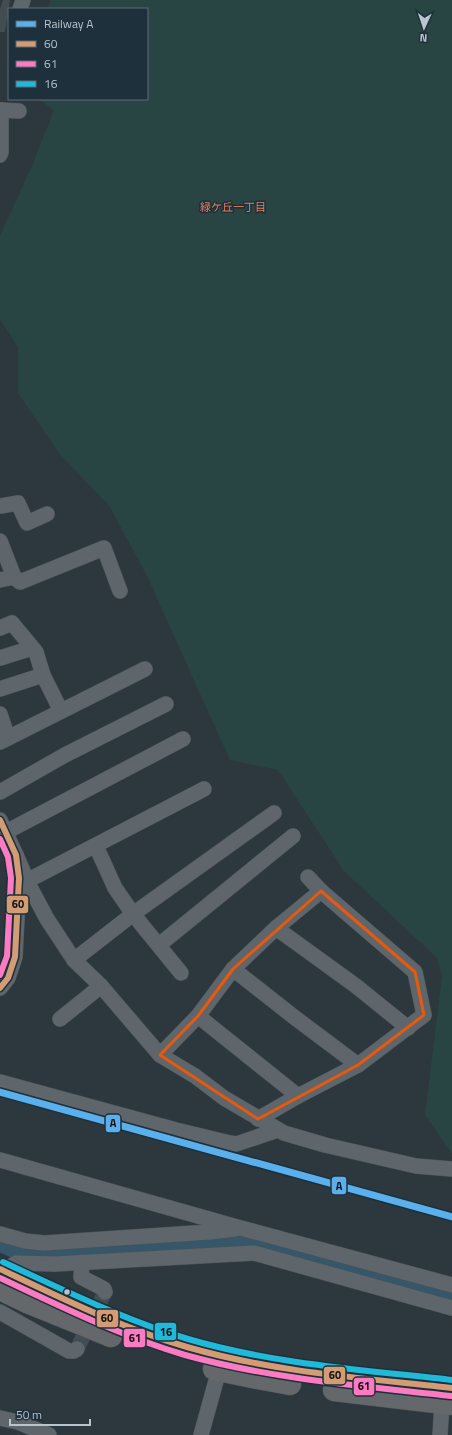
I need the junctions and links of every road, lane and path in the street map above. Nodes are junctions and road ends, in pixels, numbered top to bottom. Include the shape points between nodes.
1 (0, 110) edge
2 (19, 111) dead end
3 (0, 155) edge
4 (0, 506) edge
5 (47, 514) dead end
6 (0, 541) edge
7 (7, 579) edge
8 (120, 591) dead end
9 (0, 628) edge
10 (32, 648) junction
11 (0, 658) edge
12 (145, 669) dead end
13 (43, 675) junction
14 (0, 689) edge
15 (166, 704) dead end
16 (61, 711) junction
17 (0, 714) edge
18 (184, 739) dead end
19 (4, 740) edge
20 (204, 789) dead end
21 (0, 792) edge
22 (274, 812) dead end
23 (3, 826) edge
24 (293, 836) dead end
25 (96, 846) junction
26 (308, 877) dead end
27 (23, 883) junction
28 (321, 890) junction
29 (133, 914) junction
30 (276, 928) junction
31 (159, 945) junction
32 (74, 960) junction
33 (233, 969) junction
34 (181, 973) dead end
35 (101, 986) junction
36 (0, 988) edge
37 (198, 1016) junction
38 (60, 1019) dead end
39 (408, 1028) junction
40 (160, 1055) junction
41 (358, 1064) junction
42 (0, 1082) edge
43 (298, 1096) junction
44 (258, 1119) junction
45 (278, 1130) junction
46 (0, 1160) edge
47 (452, 1169) edge
48 (236, 1229) junction
49 (0, 1234) edge
50 (231, 1253) junction
51 (82, 1262) junction
52 (452, 1284) edge
53 (1, 1289) edge
54 (105, 1292) dead end
55 (452, 1308) edge
56 (77, 1349) dead end
57 (219, 1370) junction
58 (449, 1398) edge
59 (0, 1418) edge
60 (50, 1435) edge
61 (201, 1435) edge
62 (440, 1435) edge

1 - 2 street
1 - 3 street
4 - 5 street via 18,503 27,524
6 - 7 street
7 - 8 street via 20,582 104,548
9 - 10 street via 12,623
10 - 11 street
10 - 13 street via 36,652
12 - 16 street
13 - 14 street
13 - 16 street
15 - 21 street via 65,755
16 - 19 street
17 - 19 street
18 - 23 street
20 - 25 street
22 - 29 street
23 - 27 street via 16,855
24 - 31 street
25 - 27 street
25 - 29 street via 115,888
26 - 28 street
27 - 32 street
27 - 36 street via 15,957 8,978
28 - 30 street
28 - 39 street via 415,972 424,1016
29 - 31 street
29 - 32 street
30 - 33 street
30 - 39 street via 356,986
31 - 34 street
32 - 35 street
33 - 37 street
33 - 41 street
35 - 38 street
35 - 40 street
37 - 40 street
37 - 43 street
39 - 41 street
40 - 44 street
41 - 43 street
42 - 45 street via 230,1143 236,1144
43 - 44 street
44 - 45 street
45 - 47 street via 299,1138 416,1166
46 - 48 street
48 - 49 street via 44,1243
48 - 50 street
48 - 52 street
50 - 51 street
50 - 55 street via 254,1253
51 - 53 street via 16,1263
51 - 54 street via 81,1277 104,1289
53 - 56 street via 69,1351
53 - 57 highway via 120,1340
53 - 58 highway via 94,1313 148,1335 187,1347
57 - 58 highway via 290,1384
57 - 61 street
58 - 62 street
59 - 60 street via 18,1422

